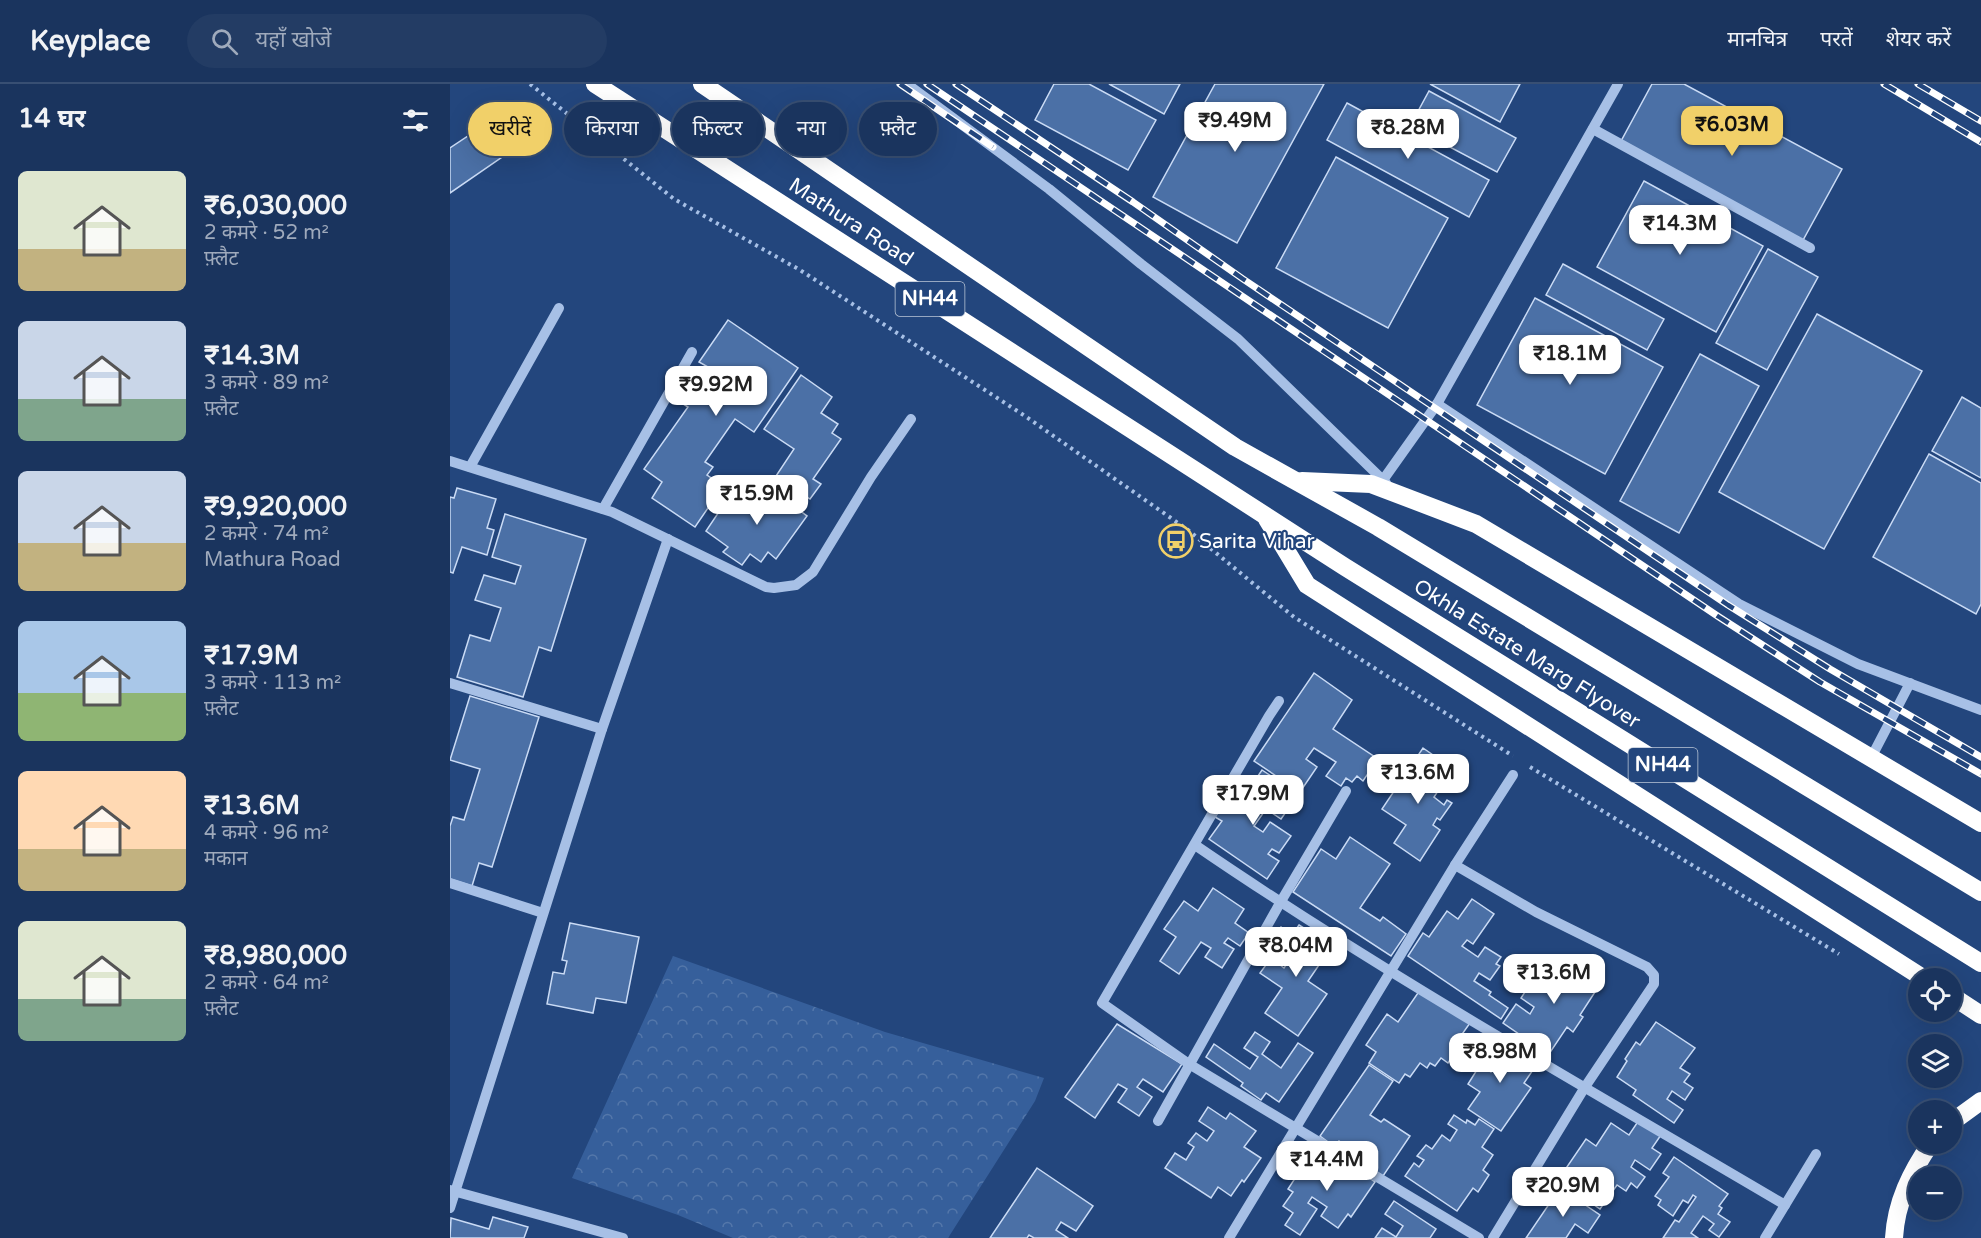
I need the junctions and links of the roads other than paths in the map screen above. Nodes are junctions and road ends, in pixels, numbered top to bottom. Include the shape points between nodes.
1 (596, 84) edge
2 (702, 84) edge
3 (907, 84) edge
4 (1618, 84) edge
5 (1593, 129) junction
6 (1810, 248) dead end
7 (559, 308) dead end
8 (692, 352) dead end
9 (1437, 404) junction
10 (911, 419) dead end
11 (450, 461) edge
12 (470, 467) junction
13 (1383, 480) junction
14 (1297, 481) junction
15 (1397, 494) junction
16 (603, 509) junction
17 (1264, 515) junction
18 (668, 539) junction
19 (450, 683) edge
20 (1910, 683) junction
21 (1279, 701) dead end
22 (1981, 710) edge
23 (602, 729) junction
24 (1871, 758) junction
25 (1513, 776) dead end
26 (1346, 791) dead end
27 (1981, 823) edge
28 (1195, 845) junction
29 (1455, 865) junction
30 (450, 883) edge
31 (1981, 892) edge
32 (1280, 903) junction
33 (543, 913) junction
34 (1981, 963) edge
35 (1908, 968) edge
36 (1391, 971) junction
37 (1962, 1003) edge
38 (1981, 1015) edge
39 (1189, 1064) junction
40 (1585, 1087) junction
41 (1981, 1101) edge
42 (1962, 1115) edge
43 (1158, 1121) dead end
44 (1295, 1129) junction
45 (1816, 1154) dead end
46 (1923, 1154) edge
47 (453, 1191) edge
48 (1785, 1205) junction
49 (450, 1208) edge
50 (623, 1238) edge
51 (1229, 1238) edge
52 (1479, 1238) edge
53 (1493, 1238) edge
54 (1766, 1238) edge
55 (1894, 1238) edge

1 - 17 highway, Mathura Road / NH44
2 - 14 highway, Mathura Road / NH44 via 1235,447
3 - 13 street via 1049,189 1238,339
4 - 5 street
5 - 6 street
5 - 9 street
7 - 12 street
8 - 16 street
9 - 13 street
9 - 20 street via 1739,604 1858,664
10 - 18 street via 813,572 796,585 766,587
11 - 12 street
12 - 16 street
13 - 15 street
14 - 15 highway via 1371,484
14 - 31 highway, Okhla Estate Marg Flyover / NH44
15 - 24 highway via 1476,524
16 - 18 street
17 - 34 highway, Okhla Estate Marg Flyover / NH44
17 - 35 highway via 1306,585
18 - 23 street
19 - 23 street
20 - 22 street
20 - 24 street
21 - 28 street
23 - 33 street
24 - 27 highway
25 - 29 street
26 - 32 street
28 - 32 street
28 - 39 street via 1102,1003
29 - 36 street
29 - 40 street via 1536,912 1647,967 1654,975 1654,984
30 - 33 street
32 - 36 street
32 - 39 street
33 - 47 street
36 - 40 street
36 - 44 street
37 - 38 highway
39 - 43 street
39 - 44 street
40 - 48 street
40 - 53 street
41 - 42 highway
44 - 51 street
44 - 52 street
45 - 48 street
46 - 55 highway via 1900,1201
47 - 49 street
47 - 50 street
48 - 54 street

